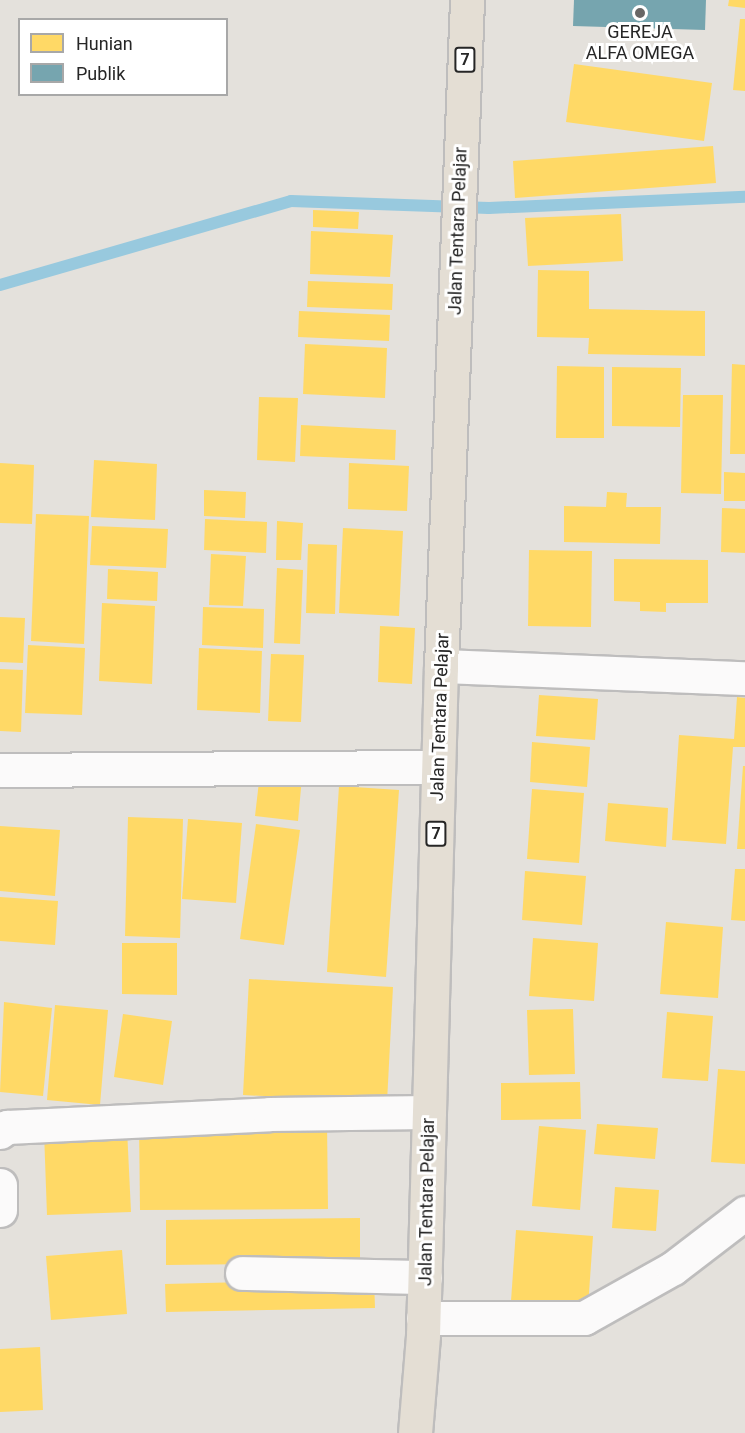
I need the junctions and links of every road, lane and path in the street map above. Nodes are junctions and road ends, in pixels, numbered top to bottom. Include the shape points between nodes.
1 (467, 0) edge
2 (441, 666) junction
3 (745, 678) edge
4 (438, 767) junction
5 (0, 770) edge
6 (429, 1112) junction
7 (0, 1132) edge
8 (0, 1185) edge
9 (0, 1210) edge
10 (745, 1213) edge
11 (242, 1273) dead end
12 (425, 1277) junction
13 (423, 1318) junction
14 (415, 1433) edge

1 - 2 highway, Jalan Tentara Pelajar / 7
2 - 3 street
2 - 4 highway, Jalan Tentara Pelajar / 7
4 - 5 street
4 - 6 highway, Jalan Tentara Pelajar / 7
6 - 7 street via 270,1114 7,1127
6 - 12 highway, Jalan Tentara Pelajar / 7
8 - 9 street
10 - 13 street via 673,1268 584,1318
11 - 12 street
12 - 13 highway, Jalan Tentara Pelajar / 7
13 - 14 highway, Jalan Tentara Pelajar / 7

